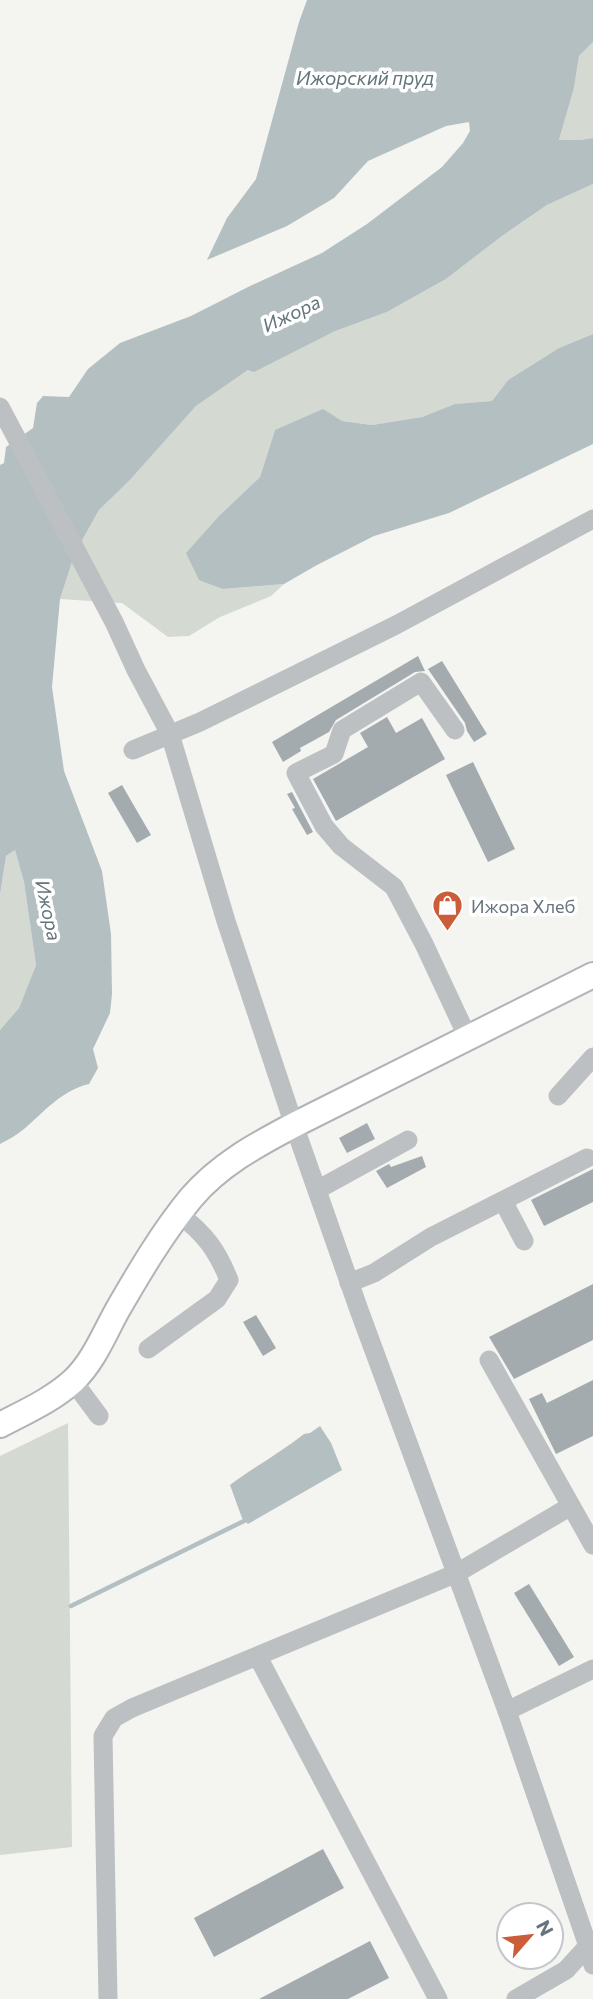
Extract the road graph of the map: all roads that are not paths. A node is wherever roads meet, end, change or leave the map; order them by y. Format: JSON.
{"nodes":[{"id":1,"x":0,"y":407,"type":"edge"},
{"id":2,"x":593,"y":519,"type":"edge"},
{"id":3,"x":455,"y":730,"type":"dead end"},
{"id":4,"x":170,"y":734,"type":"junction"},
{"id":5,"x":133,"y":750,"type":"dead end"},
{"id":6,"x":593,"y":975,"type":"edge"},
{"id":7,"x":468,"y":1038,"type":"junction"},
{"id":8,"x":593,"y":1057,"type":"edge"},
{"id":9,"x":558,"y":1097,"type":"dead end"},
{"id":10,"x":294,"y":1125,"type":"junction"},
{"id":11,"x":408,"y":1140,"type":"dead end"},
{"id":12,"x":587,"y":1157,"type":"dead end"},
{"id":13,"x":331,"y":1186,"type":"junction"},
{"id":14,"x":503,"y":1201,"type":"junction"},
{"id":15,"x":179,"y":1214,"type":"junction"},
{"id":16,"x":524,"y":1241,"type":"dead end"},
{"id":17,"x":349,"y":1283,"type":"junction"},
{"id":18,"x":148,"y":1349,"type":"dead end"},
{"id":19,"x":489,"y":1360,"type":"dead end"},
{"id":20,"x":73,"y":1381,"type":"junction"},
{"id":21,"x":99,"y":1416,"type":"dead end"},
{"id":22,"x":0,"y":1425,"type":"edge"},
{"id":23,"x":571,"y":1506,"type":"junction"},
{"id":24,"x":593,"y":1545,"type":"edge"},
{"id":25,"x":457,"y":1573,"type":"junction"},
{"id":26,"x":251,"y":1660,"type":"junction"},
{"id":27,"x":593,"y":1669,"type":"edge"},
{"id":28,"x":507,"y":1711,"type":"junction"},
{"id":29,"x":591,"y":1944,"type":"edge"},
{"id":30,"x":593,"y":1965,"type":"edge"},
{"id":31,"x":108,"y":1999,"type":"edge"},
{"id":32,"x":438,"y":1999,"type":"edge"},
{"id":33,"x":516,"y":1999,"type":"edge"}],
"edges":[{"from":1,"to":4,"type":"street"},
{"from":2,"to":4,"type":"street"},
{"from":3,"to":7,"type":"street"},
{"from":4,"to":5,"type":"street"},
{"from":4,"to":10,"type":"street"},
{"from":6,"to":7,"type":"main road"},
{"from":7,"to":10,"type":"main road"},
{"from":8,"to":9,"type":"street"},
{"from":10,"to":13,"type":"street"},
{"from":10,"to":15,"type":"main road"},
{"from":11,"to":13,"type":"street"},
{"from":12,"to":14,"type":"street"},
{"from":13,"to":17,"type":"street"},
{"from":14,"to":16,"type":"street"},
{"from":14,"to":17,"type":"street"},
{"from":15,"to":18,"type":"street"},
{"from":15,"to":20,"type":"main road"},
{"from":17,"to":25,"type":"street"},
{"from":19,"to":23,"type":"street"},
{"from":20,"to":21,"type":"street"},
{"from":20,"to":22,"type":"main road"},
{"from":23,"to":24,"type":"street"},
{"from":23,"to":25,"type":"street"},
{"from":25,"to":26,"type":"street"},
{"from":25,"to":28,"type":"street"},
{"from":26,"to":31,"type":"street"},
{"from":26,"to":32,"type":"street"},
{"from":27,"to":28,"type":"street"},
{"from":28,"to":29,"type":"street"},
{"from":29,"to":30,"type":"street"},
{"from":29,"to":33,"type":"street"}]}
